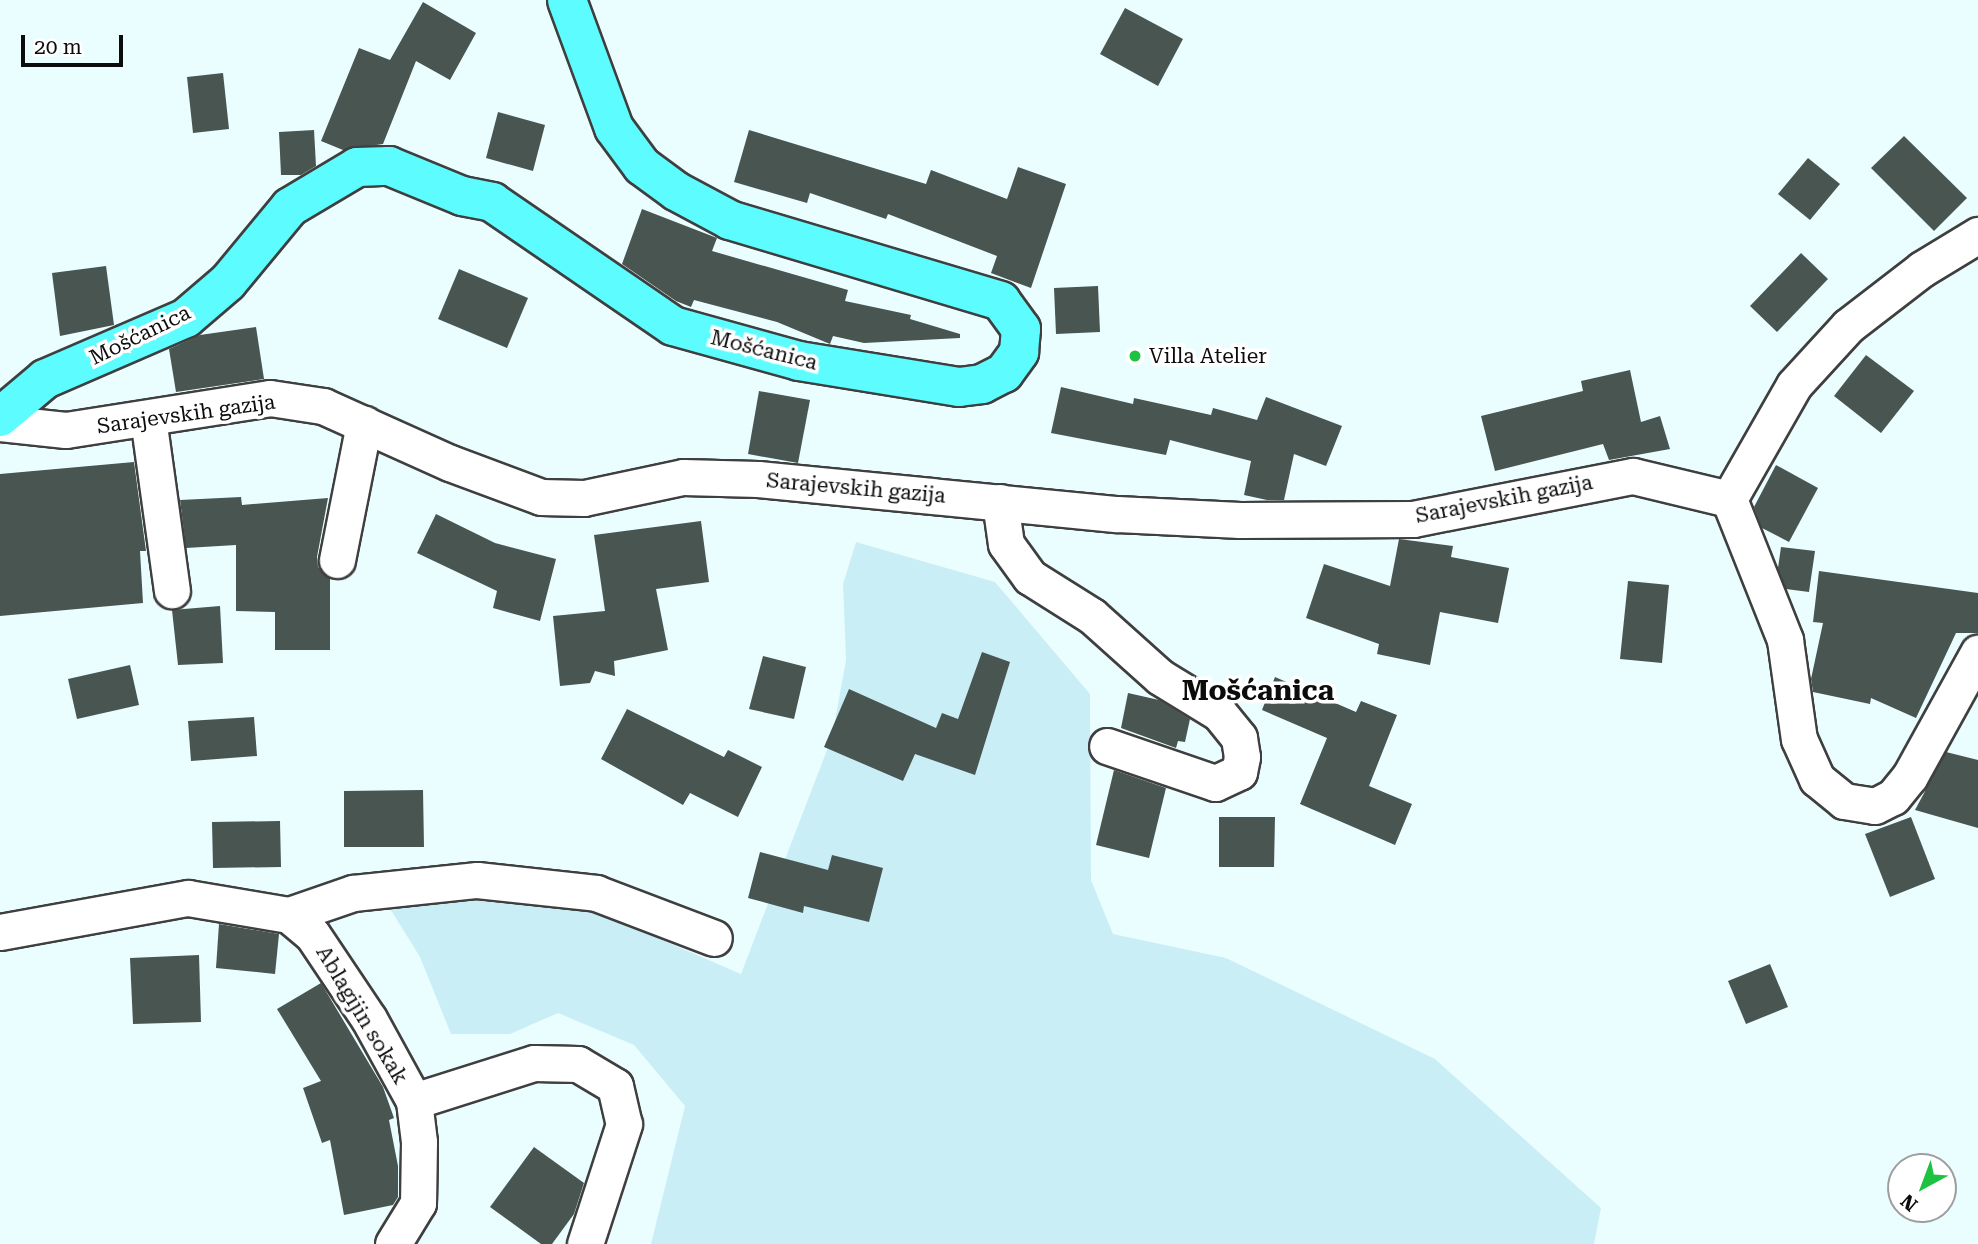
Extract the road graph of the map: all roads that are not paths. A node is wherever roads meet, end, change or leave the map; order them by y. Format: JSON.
{"nodes":[{"id":1,"x":566,"y":0,"type":"edge"},
{"id":2,"x":1978,"y":235,"type":"edge"},
{"id":3,"x":0,"y":417,"type":"edge"},
{"id":4,"x":148,"y":418,"type":"junction"},
{"id":5,"x":0,"y":423,"type":"edge"},
{"id":6,"x":363,"y":424,"type":"junction"},
{"id":7,"x":1729,"y":499,"type":"junction"},
{"id":8,"x":1000,"y":502,"type":"junction"},
{"id":9,"x":337,"y":560,"type":"dead end"},
{"id":10,"x":172,"y":590,"type":"dead end"},
{"id":11,"x":1978,"y":653,"type":"edge"},
{"id":12,"x":1107,"y":746,"type":"dead end"},
{"id":13,"x":289,"y":915,"type":"junction"},
{"id":14,"x":0,"y":932,"type":"edge"},
{"id":15,"x":714,"y":938,"type":"dead end"},
{"id":16,"x":414,"y":1101,"type":"junction"},
{"id":17,"x":393,"y":1244,"type":"edge"},
{"id":18,"x":585,"y":1244,"type":"edge"}],
"edges":[{"from":1,"to":3,"type":"main road","name":"Mošćanica"},
{"from":2,"to":7,"type":"street"},
{"from":4,"to":5,"type":"street","name":"Sarajevskih gazija"},
{"from":4,"to":6,"type":"street","name":"Sarajevskih gazija"},
{"from":4,"to":10,"type":"street"},
{"from":6,"to":8,"type":"street","name":"Sarajevskih gazija"},
{"from":6,"to":9,"type":"street"},
{"from":7,"to":8,"type":"street","name":"Sarajevskih gazija"},
{"from":7,"to":11,"type":"street"},
{"from":8,"to":12,"type":"street"},
{"from":13,"to":14,"type":"street"},
{"from":13,"to":15,"type":"street"},
{"from":13,"to":16,"type":"street","name":"Ablagijin sokak"},
{"from":16,"to":17,"type":"street","name":"Ablagijin sokak"},
{"from":16,"to":18,"type":"street"}]}
